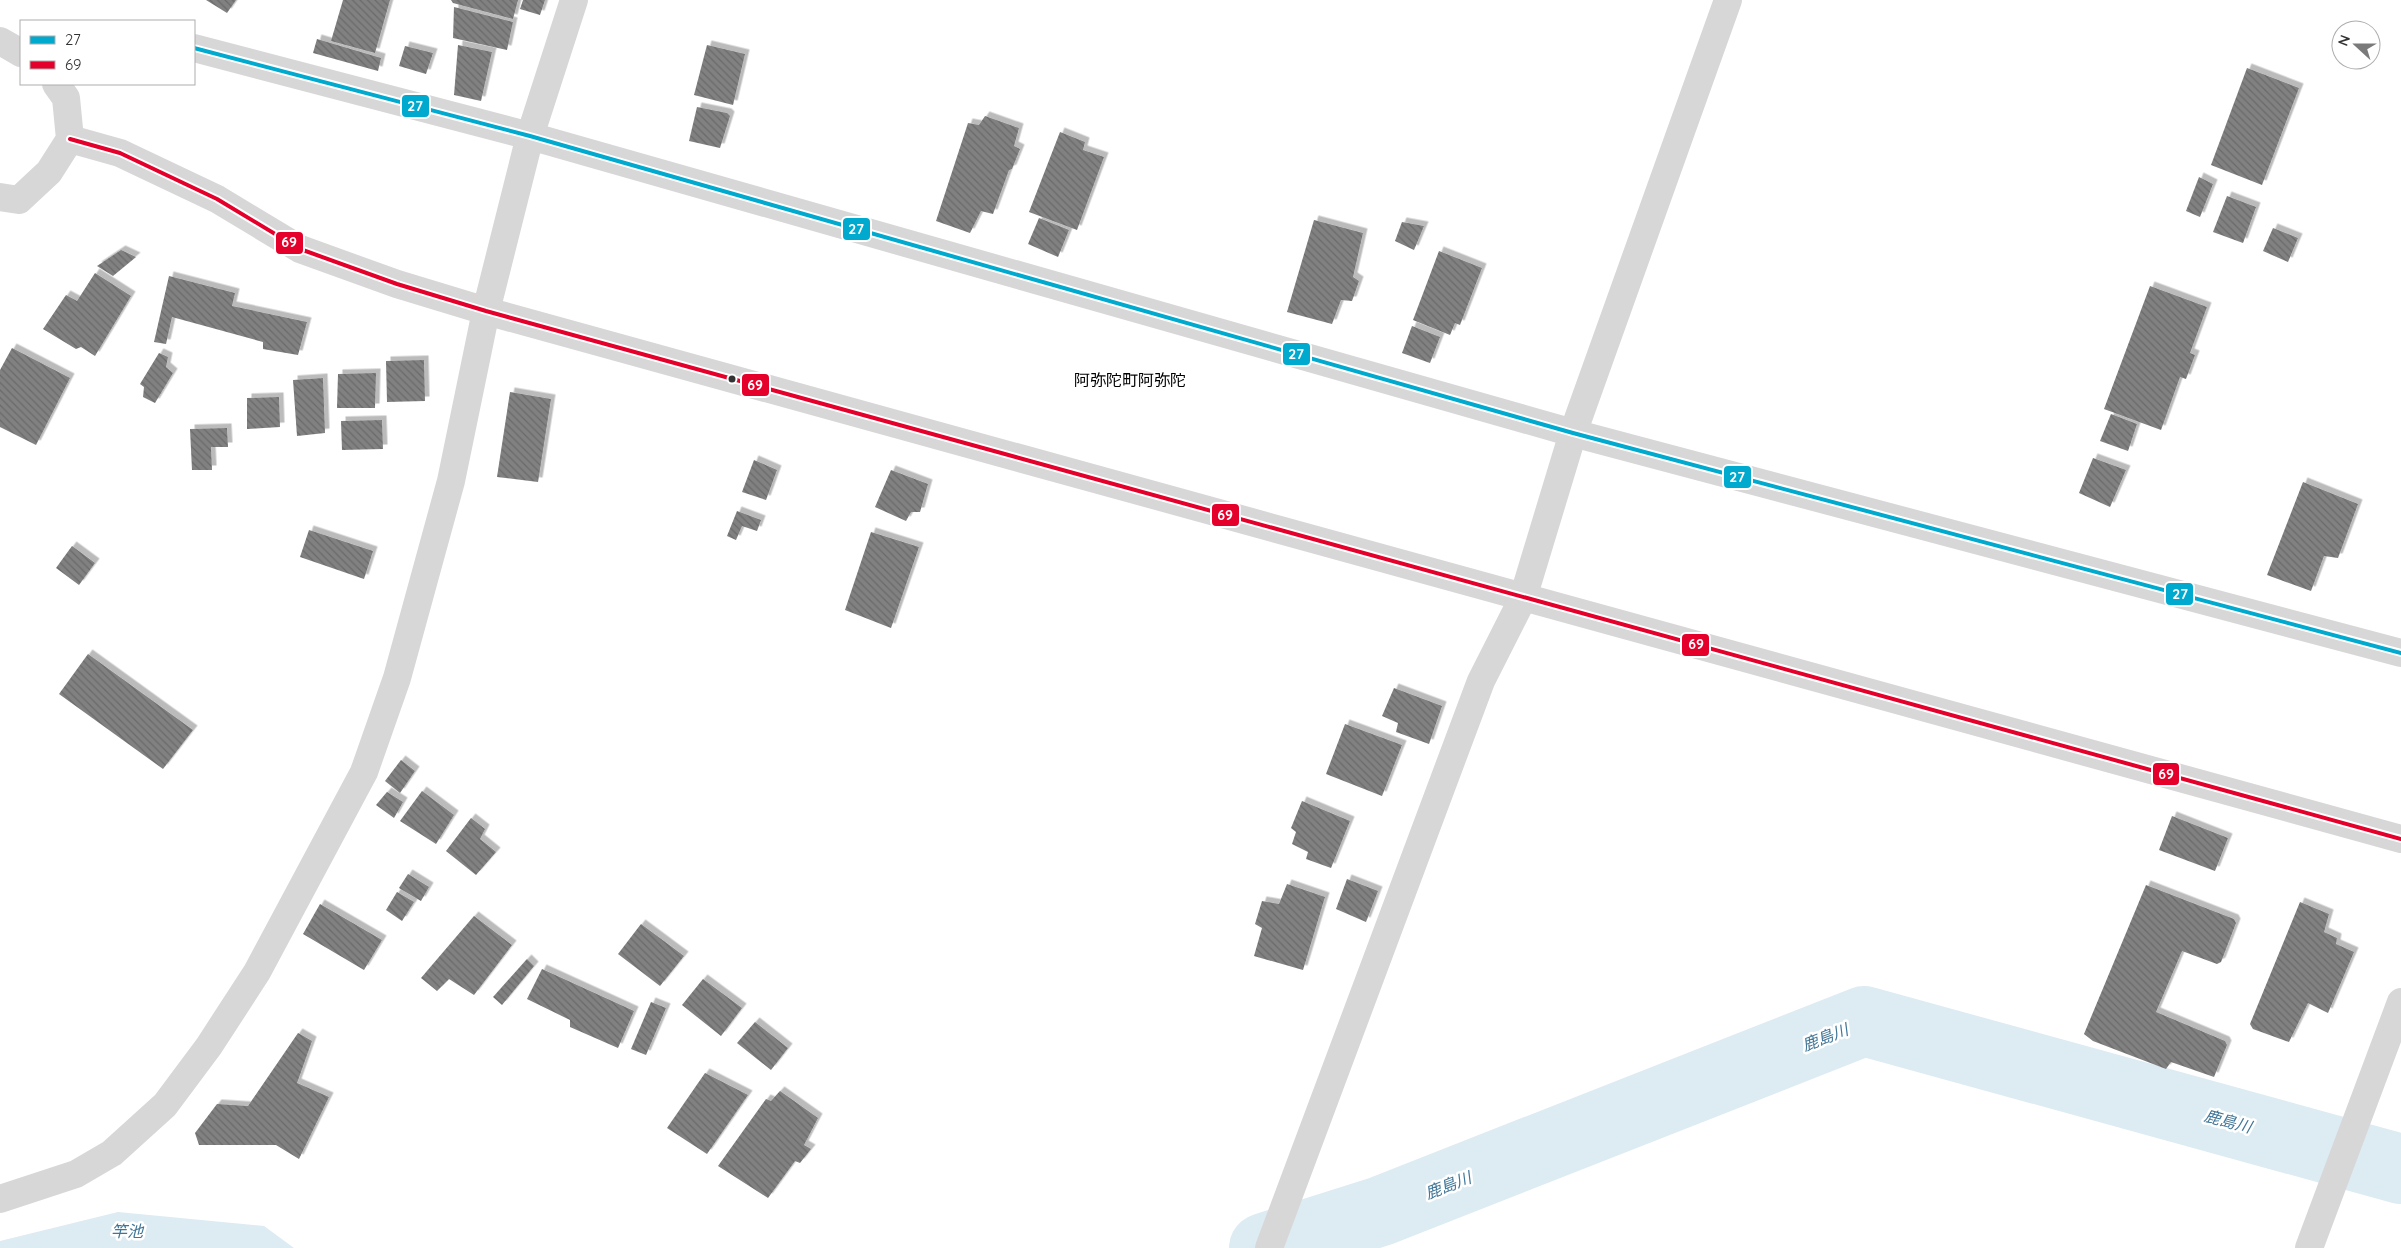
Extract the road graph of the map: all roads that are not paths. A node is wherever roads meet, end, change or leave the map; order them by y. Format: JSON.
{"nodes":[{"id":1,"x":574,"y":0,"type":"edge"},
{"id":2,"x":1728,"y":0,"type":"edge"},
{"id":3,"x":0,"y":41,"type":"edge"},
{"id":4,"x":195,"y":48,"type":"edge"},
{"id":5,"x":20,"y":52,"type":"edge"},
{"id":6,"x":57,"y":85,"type":"edge"},
{"id":7,"x":530,"y":136,"type":"junction"},
{"id":8,"x":70,"y":139,"type":"junction"},
{"id":9,"x":0,"y":197,"type":"edge"},
{"id":10,"x":486,"y":311,"type":"junction"},
{"id":11,"x":1572,"y":433,"type":"junction"},
{"id":12,"x":1523,"y":598,"type":"junction"},
{"id":13,"x":2401,"y":653,"type":"edge"},
{"id":14,"x":2401,"y":839,"type":"edge"},
{"id":15,"x":2401,"y":1002,"type":"edge"},
{"id":16,"x":0,"y":1199,"type":"edge"},
{"id":17,"x":1269,"y":1248,"type":"edge"},
{"id":18,"x":2309,"y":1248,"type":"edge"}],
"edges":[{"from":1,"to":7,"type":"street"},
{"from":2,"to":11,"type":"street"},
{"from":3,"to":5,"type":"street"},
{"from":4,"to":7,"type":"street"},
{"from":6,"to":8,"type":"street"},
{"from":7,"to":10,"type":"street"},
{"from":7,"to":11,"type":"street"},
{"from":8,"to":9,"type":"street"},
{"from":8,"to":10,"type":"street"},
{"from":10,"to":12,"type":"street"},
{"from":10,"to":16,"type":"street"},
{"from":11,"to":12,"type":"street"},
{"from":11,"to":13,"type":"street"},
{"from":12,"to":14,"type":"street"},
{"from":12,"to":17,"type":"street"},
{"from":15,"to":18,"type":"street"}]}
